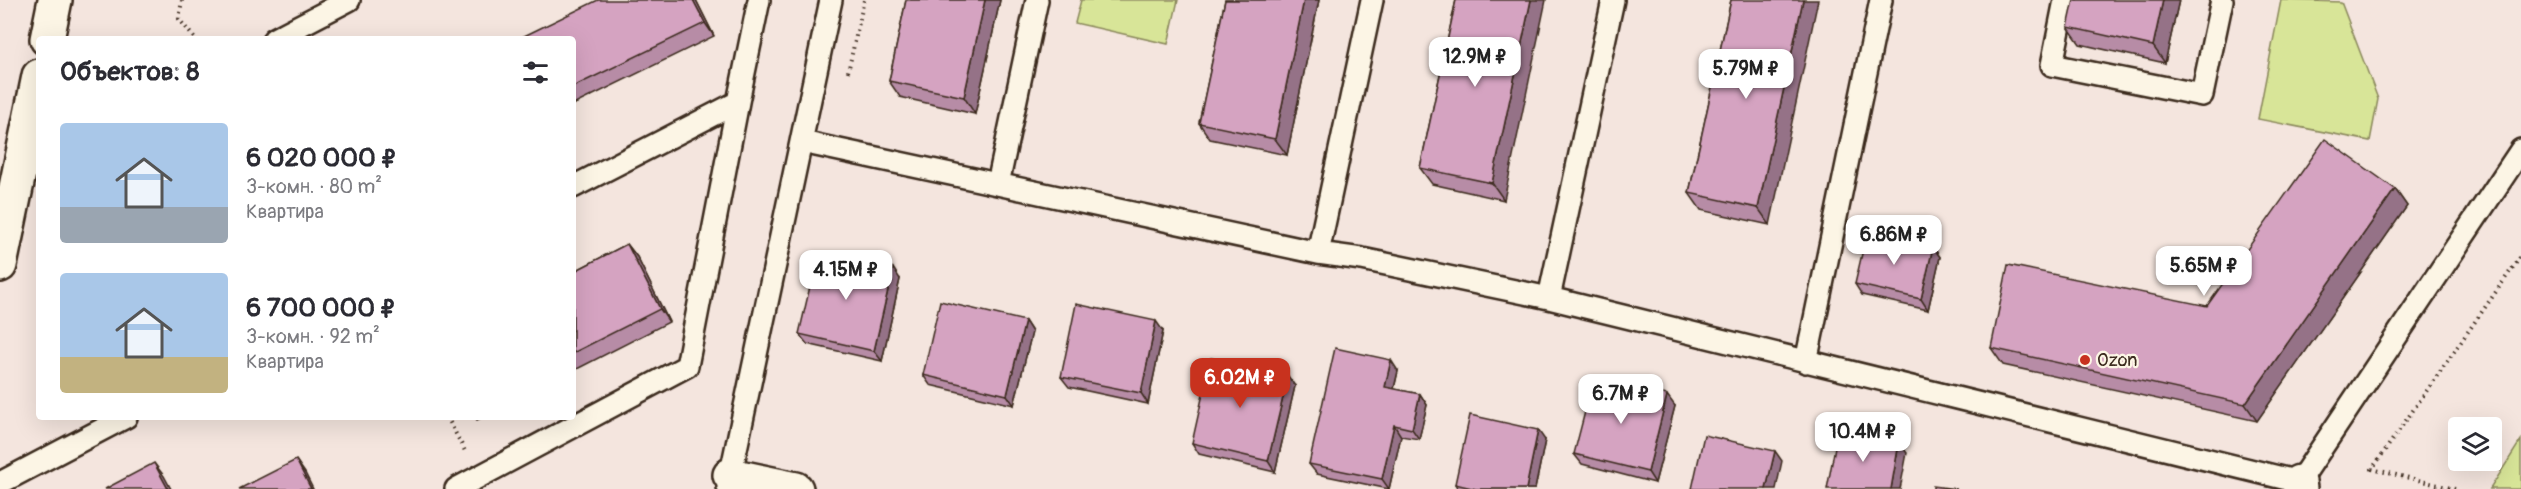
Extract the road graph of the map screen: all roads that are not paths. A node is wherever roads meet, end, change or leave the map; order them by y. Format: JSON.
{"nodes":[{"id":1,"x":55,"y":0,"type":"edge"},
{"id":2,"x":349,"y":0,"type":"edge"},
{"id":3,"x":759,"y":0,"type":"edge"},
{"id":4,"x":831,"y":0,"type":"edge"},
{"id":5,"x":1037,"y":0,"type":"edge"},
{"id":6,"x":1372,"y":0,"type":"edge"},
{"id":7,"x":1613,"y":0,"type":"edge"},
{"id":8,"x":1881,"y":0,"type":"edge"},
{"id":9,"x":2065,"y":0,"type":"edge"},
{"id":10,"x":2222,"y":0,"type":"edge"},
{"id":11,"x":48,"y":36,"type":"edge"},
{"id":12,"x":279,"y":36,"type":"edge"},
{"id":13,"x":36,"y":91,"type":"edge"},
{"id":14,"x":738,"y":102,"type":"junction"},
{"id":15,"x":802,"y":142,"type":"junction"},
{"id":16,"x":2521,"y":150,"type":"edge"},
{"id":17,"x":998,"y":184,"type":"junction"},
{"id":18,"x":576,"y":185,"type":"edge"},
{"id":19,"x":1318,"y":253,"type":"junction"},
{"id":20,"x":0,"y":265,"type":"edge"},
{"id":21,"x":1549,"y":298,"type":"junction"},
{"id":22,"x":1806,"y":362,"type":"junction"},
{"id":23,"x":120,"y":420,"type":"edge"},
{"id":24,"x":729,"y":482,"type":"edge"},
{"id":25,"x":0,"y":483,"type":"edge"},
{"id":26,"x":2299,"y":485,"type":"edge"},
{"id":27,"x":456,"y":489,"type":"edge"},
{"id":28,"x":796,"y":489,"type":"edge"}],
"edges":[{"from":1,"to":11,"type":"street"},
{"from":2,"to":12,"type":"lane"},
{"from":3,"to":14,"type":"lane"},
{"from":4,"to":15,"type":"lane"},
{"from":5,"to":17,"type":"lane"},
{"from":6,"to":19,"type":"lane"},
{"from":7,"to":21,"type":"lane"},
{"from":8,"to":22,"type":"lane"},
{"from":9,"to":10,"type":"lane"},
{"from":13,"to":20,"type":"street"},
{"from":14,"to":18,"type":"lane"},
{"from":14,"to":27,"type":"lane"},
{"from":15,"to":17,"type":"lane"},
{"from":15,"to":24,"type":"lane"},
{"from":16,"to":26,"type":"lane"},
{"from":17,"to":19,"type":"lane"},
{"from":19,"to":21,"type":"lane"},
{"from":21,"to":22,"type":"lane"},
{"from":22,"to":26,"type":"lane"},
{"from":23,"to":25,"type":"lane"},
{"from":24,"to":28,"type":"street"}]}
